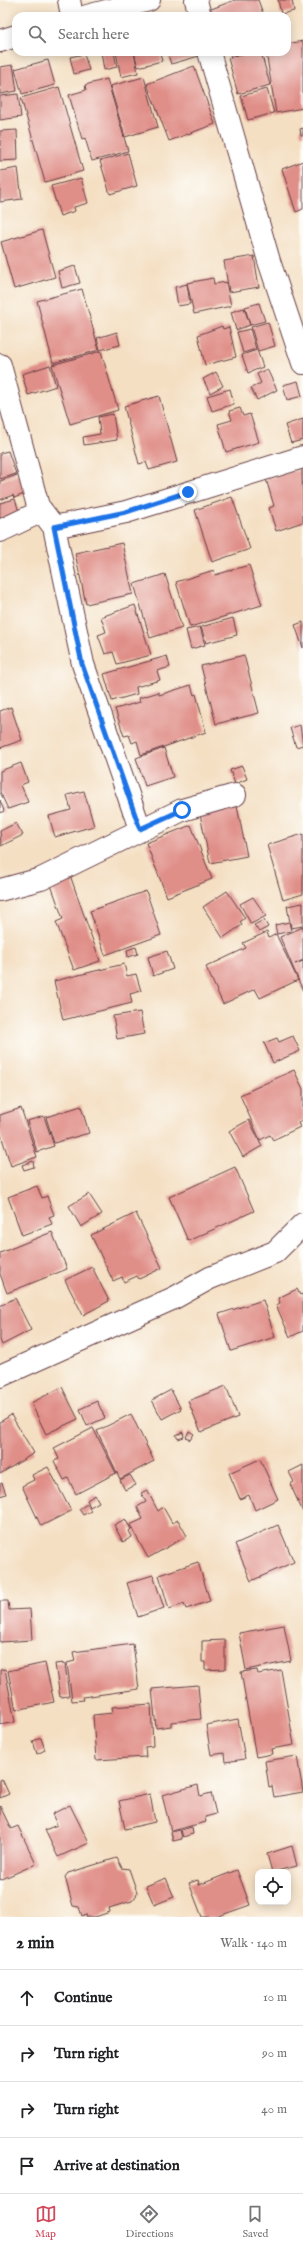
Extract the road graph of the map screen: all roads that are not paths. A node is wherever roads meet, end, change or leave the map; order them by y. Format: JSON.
{"nodes":[{"id":1,"x":69,"y":0,"type":"edge"},
{"id":2,"x":149,"y":0,"type":"edge"},
{"id":3,"x":196,"y":0,"type":"edge"},
{"id":4,"x":71,"y":12,"type":"edge"},
{"id":5,"x":102,"y":12,"type":"edge"},
{"id":6,"x":199,"y":12,"type":"edge"},
{"id":7,"x":12,"y":37,"type":"edge"},
{"id":8,"x":0,"y":40,"type":"edge"},
{"id":9,"x":210,"y":56,"type":"edge"},
{"id":10,"x":303,"y":363,"type":"edge"},
{"id":11,"x":0,"y":365,"type":"edge"},
{"id":12,"x":303,"y":457,"type":"edge"},
{"id":13,"x":48,"y":519,"type":"junction"},
{"id":14,"x":0,"y":531,"type":"edge"},
{"id":15,"x":235,"y":794,"type":"dead end"},
{"id":16,"x":140,"y":829,"type":"junction"},
{"id":17,"x":0,"y":890,"type":"edge"},
{"id":18,"x":303,"y":1224,"type":"edge"},
{"id":19,"x":0,"y":1376,"type":"edge"}],
"edges":[{"from":1,"to":4,"type":"street"},
{"from":2,"to":5,"type":"street"},
{"from":3,"to":6,"type":"street"},
{"from":7,"to":8,"type":"street"},
{"from":9,"to":10,"type":"street"},
{"from":11,"to":13,"type":"street"},
{"from":12,"to":13,"type":"street"},
{"from":13,"to":14,"type":"street"},
{"from":13,"to":16,"type":"street"},
{"from":15,"to":16,"type":"street"},
{"from":16,"to":17,"type":"street"},
{"from":18,"to":19,"type":"street"}]}
